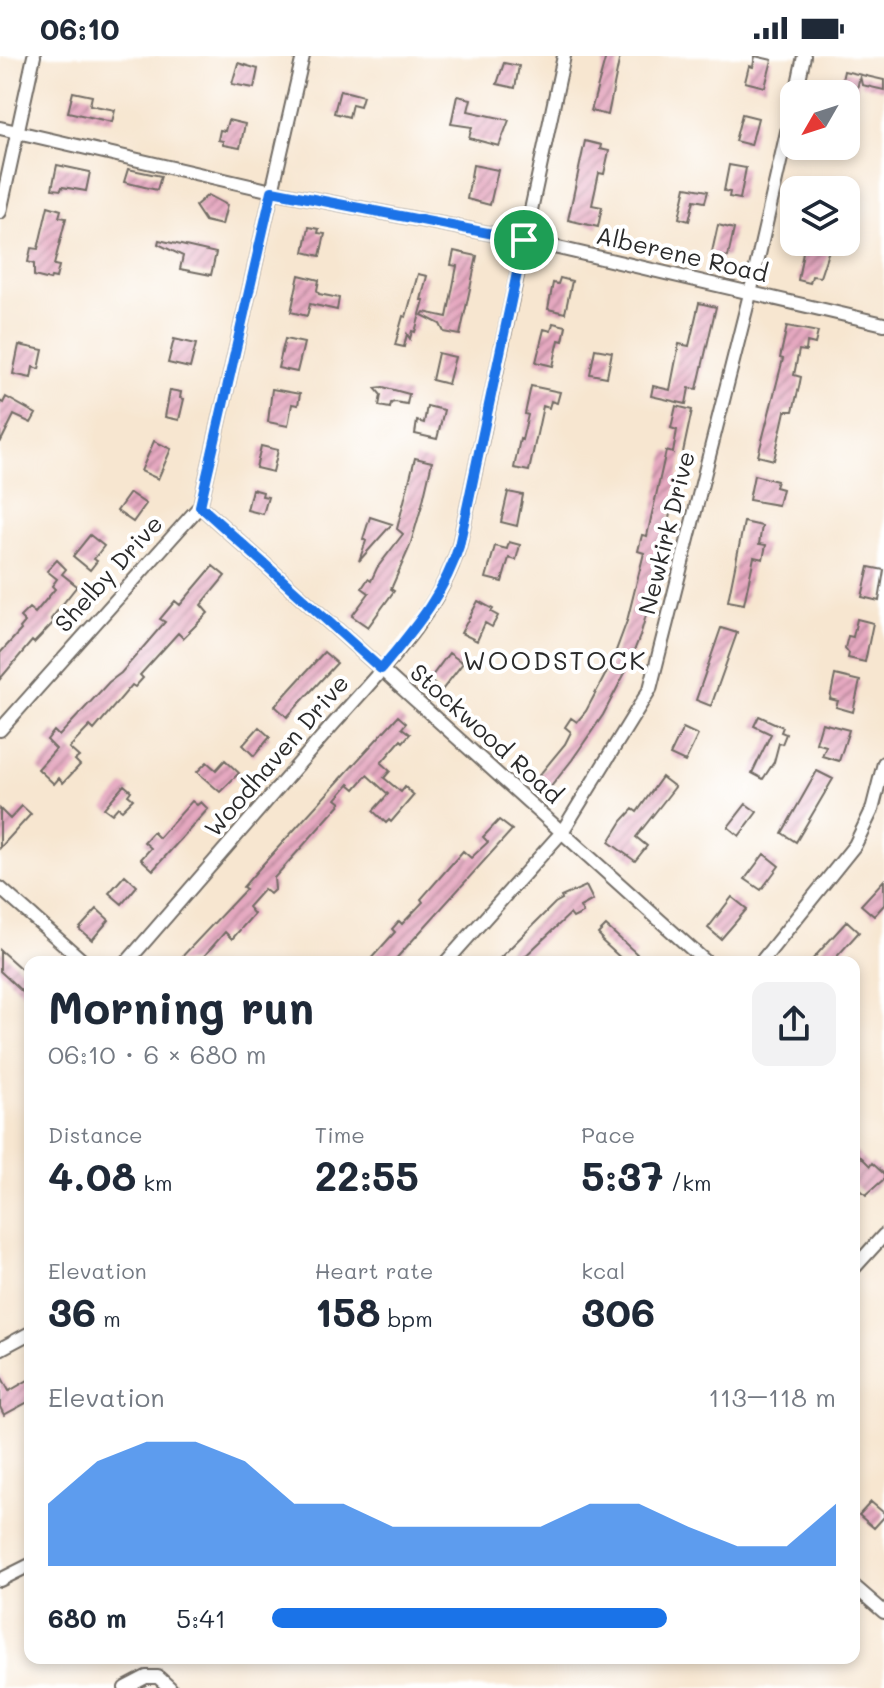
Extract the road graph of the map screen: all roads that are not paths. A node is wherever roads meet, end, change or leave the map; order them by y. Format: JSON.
{"nodes":[{"id":1,"x":34,"y":56,"type":"edge"},
{"id":2,"x":303,"y":56,"type":"edge"},
{"id":3,"x":564,"y":56,"type":"edge"},
{"id":4,"x":804,"y":56,"type":"edge"},
{"id":5,"x":799,"y":80,"type":"edge"},
{"id":6,"x":0,"y":128,"type":"edge"},
{"id":7,"x":17,"y":132,"type":"junction"},
{"id":8,"x":781,"y":160,"type":"edge"},
{"id":9,"x":272,"y":191,"type":"junction"},
{"id":10,"x":0,"y":212,"type":"edge"},
{"id":11,"x":524,"y":240,"type":"junction"},
{"id":12,"x":750,"y":294,"type":"junction"},
{"id":13,"x":884,"y":324,"type":"edge"},
{"id":14,"x":200,"y":506,"type":"junction"},
{"id":15,"x":381,"y":669,"type":"junction"},
{"id":16,"x":0,"y":730,"type":"edge"},
{"id":17,"x":884,"y":763,"type":"edge"},
{"id":18,"x":562,"y":832,"type":"junction"},
{"id":19,"x":0,"y":888,"type":"edge"},
{"id":20,"x":77,"y":956,"type":"edge"},
{"id":21,"x":132,"y":956,"type":"edge"},
{"id":22,"x":451,"y":956,"type":"edge"},
{"id":23,"x":699,"y":956,"type":"edge"},
{"id":24,"x":766,"y":956,"type":"edge"},
{"id":25,"x":884,"y":1235,"type":"edge"},
{"id":26,"x":860,"y":1261,"type":"edge"},
{"id":27,"x":24,"y":1336,"type":"edge"},
{"id":28,"x":0,"y":1349,"type":"edge"},
{"id":29,"x":24,"y":1568,"type":"edge"},
{"id":30,"x":0,"y":1580,"type":"edge"},
{"id":31,"x":860,"y":1591,"type":"edge"},
{"id":32,"x":884,"y":1612,"type":"edge"},
{"id":33,"x":125,"y":1688,"type":"edge"},
{"id":34,"x":170,"y":1688,"type":"edge"}],
"edges":[{"from":1,"to":7,"type":"street"},
{"from":2,"to":9,"type":"street","name":"Shelby Drive"},
{"from":3,"to":11,"type":"street","name":"Woodhaven Drive"},
{"from":4,"to":5,"type":"street"},
{"from":6,"to":7,"type":"street","name":"Alberene Road"},
{"from":7,"to":9,"type":"street","name":"Alberene Road"},
{"from":7,"to":10,"type":"street"},
{"from":8,"to":12,"type":"street","name":"Newkirk Drive"},
{"from":9,"to":11,"type":"street","name":"Alberene Road"},
{"from":9,"to":14,"type":"street","name":"Shelby Drive"},
{"from":11,"to":12,"type":"street","name":"Alberene Road"},
{"from":11,"to":15,"type":"street","name":"Woodhaven Drive"},
{"from":12,"to":13,"type":"street","name":"Alberene Road"},
{"from":12,"to":18,"type":"street","name":"Newkirk Drive"},
{"from":14,"to":15,"type":"street","name":"Stockwood Road"},
{"from":14,"to":16,"type":"street","name":"Shelby Drive"},
{"from":15,"to":18,"type":"street","name":"Stockwood Road"},
{"from":15,"to":21,"type":"street","name":"Woodhaven Drive"},
{"from":17,"to":24,"type":"street"},
{"from":18,"to":22,"type":"street","name":"Newkirk Drive"},
{"from":18,"to":23,"type":"street","name":"Stockwood Road"},
{"from":19,"to":20,"type":"street"},
{"from":25,"to":26,"type":"street"},
{"from":27,"to":28,"type":"street"},
{"from":29,"to":30,"type":"street"},
{"from":31,"to":32,"type":"street"},
{"from":33,"to":34,"type":"street"}]}
